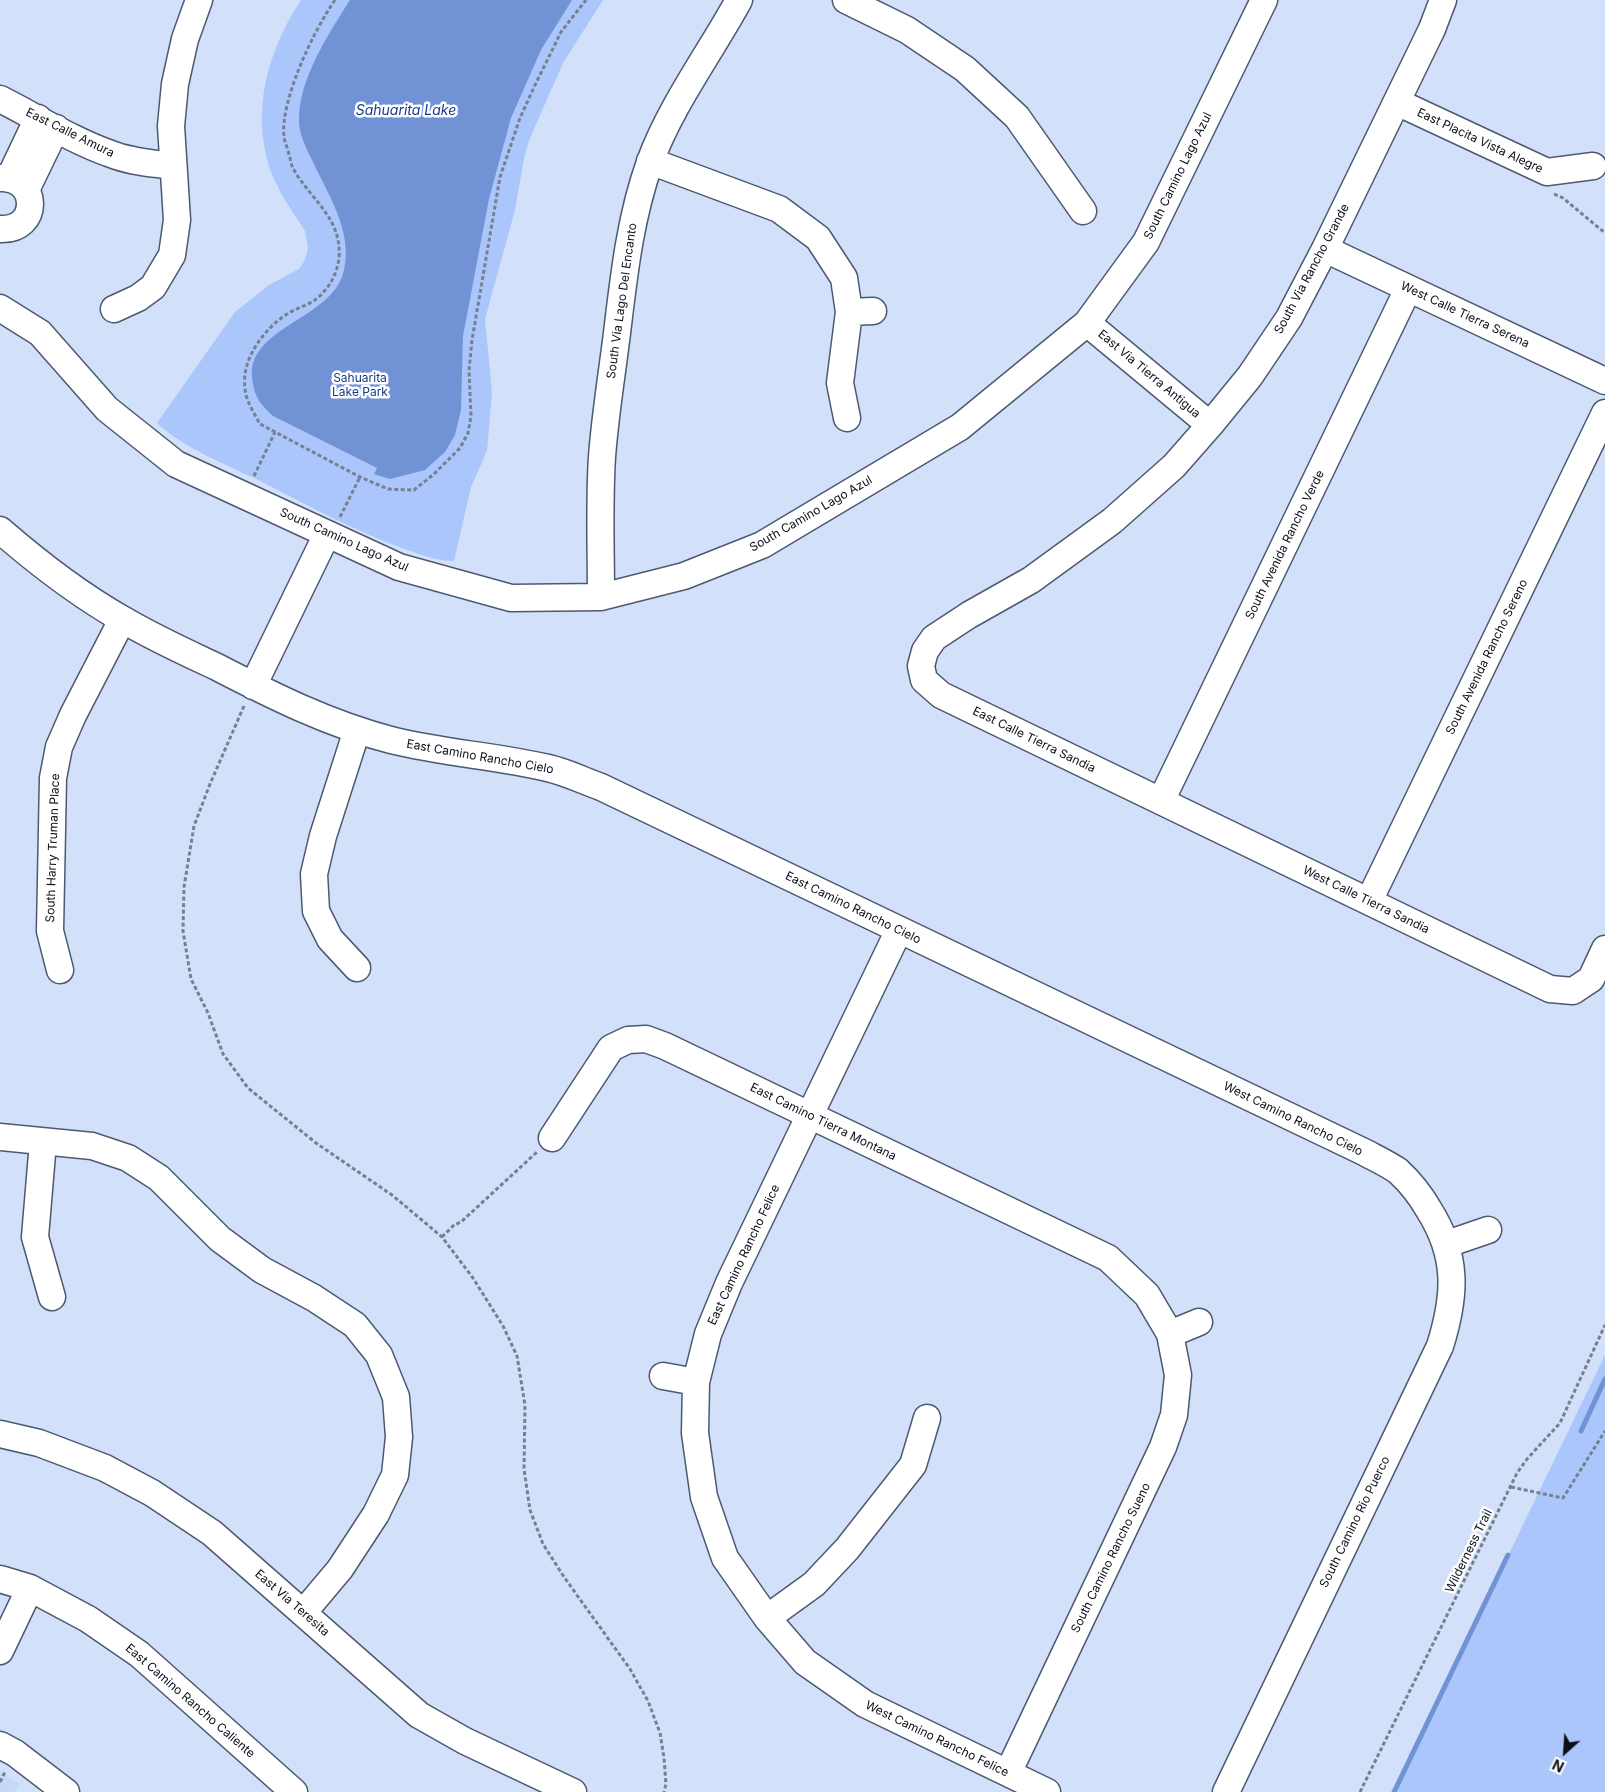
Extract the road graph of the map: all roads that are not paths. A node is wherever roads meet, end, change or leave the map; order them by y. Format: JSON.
{"nodes":[{"id":1,"x":199,"y":0,"type":"edge"},
{"id":2,"x":740,"y":0,"type":"edge"},
{"id":3,"x":846,"y":0,"type":"edge"},
{"id":4,"x":1264,"y":0,"type":"edge"},
{"id":5,"x":1443,"y":0,"type":"edge"},
{"id":6,"x":0,"y":99,"type":"edge"},
{"id":7,"x":1398,"y":102,"type":"junction"},
{"id":8,"x":47,"y":123,"type":"junction"},
{"id":9,"x":650,"y":161,"type":"junction"},
{"id":10,"x":172,"y":166,"type":"junction"},
{"id":11,"x":1593,"y":166,"type":"dead end"},
{"id":12,"x":12,"y":182,"type":"edge"},
{"id":13,"x":1083,"y":211,"type":"dead end"},
{"id":14,"x":0,"y":229,"type":"edge"},
{"id":15,"x":1325,"y":249,"type":"junction"},
{"id":16,"x":1408,"y":288,"type":"junction"},
{"id":17,"x":0,"y":308,"type":"edge"},
{"id":18,"x":114,"y":309,"type":"dead end"},
{"id":19,"x":1087,"y":323,"type":"junction"},
{"id":20,"x":1605,"y":381,"type":"edge"},
{"id":21,"x":1605,"y":413,"type":"edge"},
{"id":22,"x":847,"y":418,"type":"dead end"},
{"id":23,"x":1210,"y":425,"type":"junction"},
{"id":24,"x":0,"y":530,"type":"edge"},
{"id":25,"x":329,"y":535,"type":"junction"},
{"id":26,"x":601,"y":597,"type":"junction"},
{"id":27,"x":122,"y":620,"type":"junction"},
{"id":28,"x":922,"y":666,"type":"joint"},
{"id":29,"x":253,"y":686,"type":"junction"},
{"id":30,"x":357,"y":730,"type":"junction"},
{"id":31,"x":1161,"y":801,"type":"junction"},
{"id":32,"x":1369,"y":901,"type":"junction"},
{"id":33,"x":900,"y":930,"type":"junction"},
{"id":34,"x":1605,"y":949,"type":"edge"},
{"id":35,"x":357,"y":968,"type":"dead end"},
{"id":36,"x":60,"y":970,"type":"dead end"},
{"id":37,"x":1108,"y":1030,"type":"joint"},
{"id":38,"x":810,"y":1116,"type":"junction"},
{"id":39,"x":0,"y":1137,"type":"edge"},
{"id":40,"x":552,"y":1138,"type":"road end"},
{"id":41,"x":42,"y":1142,"type":"junction"},
{"id":42,"x":1488,"y":1230,"type":"dead end"},
{"id":43,"x":1447,"y":1244,"type":"junction"},
{"id":44,"x":52,"y":1297,"type":"dead end"},
{"id":45,"x":1199,"y":1322,"type":"dead end"},
{"id":46,"x":1170,"y":1334,"type":"junction"},
{"id":47,"x":663,"y":1376,"type":"dead end"},
{"id":48,"x":696,"y":1382,"type":"junction"},
{"id":49,"x":927,"y":1418,"type":"dead end"},
{"id":50,"x":0,"y":1434,"type":"edge"},
{"id":51,"x":0,"y":1579,"type":"edge"},
{"id":52,"x":30,"y":1588,"type":"junction"},
{"id":53,"x":304,"y":1614,"type":"junction"},
{"id":54,"x":767,"y":1618,"type":"junction"},
{"id":55,"x":0,"y":1651,"type":"edge"},
{"id":56,"x":0,"y":1745,"type":"edge"},
{"id":57,"x":1008,"y":1773,"type":"junction"},
{"id":58,"x":66,"y":1792,"type":"edge"},
{"id":59,"x":294,"y":1792,"type":"edge"},
{"id":60,"x":573,"y":1792,"type":"edge"},
{"id":61,"x":1047,"y":1792,"type":"edge"},
{"id":62,"x":1226,"y":1792,"type":"edge"}],
"edges":[{"from":1,"to":10,"type":"street"},
{"from":2,"to":9,"type":"street","name":"South Via Lago Del Encanto"},
{"from":3,"to":13,"type":"street"},
{"from":4,"to":19,"type":"street","name":"South Camino Lago Azul"},
{"from":5,"to":7,"type":"street","name":"South Via Rancho Grande"},
{"from":6,"to":8,"type":"street","name":"East Calle Amura"},
{"from":7,"to":11,"type":"street","name":"East Placita Vista Alegre"},
{"from":7,"to":15,"type":"street","name":"South Via Rancho Grande"},
{"from":8,"to":10,"type":"street","name":"East Calle Amura"},
{"from":8,"to":12,"type":"street"},
{"from":9,"to":22,"type":"street"},
{"from":9,"to":26,"type":"street","name":"South Via Lago Del Encanto"},
{"from":10,"to":18,"type":"street"},
{"from":12,"to":14,"type":"street"},
{"from":15,"to":16,"type":"street","name":"West Calle Tierra Serena"},
{"from":15,"to":23,"type":"street","name":"South Via Rancho Grande"},
{"from":16,"to":20,"type":"street","name":"West Calle Tierra Serena"},
{"from":16,"to":31,"type":"street","name":"South Avenida Rancho Verde"},
{"from":17,"to":25,"type":"street","name":"South Camino Lago Azul"},
{"from":19,"to":23,"type":"street","name":"East Via Tierra Antigua"},
{"from":19,"to":26,"type":"street","name":"South Camino Lago Azul"},
{"from":21,"to":32,"type":"street","name":"South Avenida Rancho Sereno"},
{"from":23,"to":28,"type":"street","name":"South Via Rancho Grande"},
{"from":24,"to":27,"type":"street","name":"East Camino Rancho Cielo"},
{"from":25,"to":26,"type":"street","name":"South Camino Lago Azul"},
{"from":25,"to":29,"type":"street"},
{"from":27,"to":29,"type":"street","name":"East Camino Rancho Cielo"},
{"from":27,"to":36,"type":"street","name":"South Harry Truman Place"},
{"from":28,"to":31,"type":"street","name":"East Calle Tierra Sandia"},
{"from":29,"to":30,"type":"street","name":"East Camino Rancho Cielo"},
{"from":30,"to":33,"type":"street","name":"East Camino Rancho Cielo"},
{"from":30,"to":35,"type":"street"},
{"from":31,"to":32,"type":"street","name":"West Calle Tierra Sandia"},
{"from":32,"to":34,"type":"street","name":"West Calle Tierra Sandia"},
{"from":33,"to":37,"type":"street","name":"East Camino Rancho Cielo"},
{"from":33,"to":38,"type":"street","name":"East Camino Rancho Felice"},
{"from":37,"to":43,"type":"street","name":"West Camino Rancho Cielo"},
{"from":38,"to":40,"type":"street","name":"East Camino Tierra Montana"},
{"from":38,"to":46,"type":"street","name":"East Camino Tierra Montana"},
{"from":38,"to":48,"type":"street","name":"East Camino Rancho Felice"},
{"from":39,"to":41,"type":"street"},
{"from":41,"to":44,"type":"street"},
{"from":41,"to":53,"type":"street"},
{"from":42,"to":43,"type":"street"},
{"from":43,"to":62,"type":"street","name":"South Camino Rio Puerco"},
{"from":45,"to":46,"type":"street"},
{"from":46,"to":57,"type":"street","name":"South Camino Rancho Sueno"},
{"from":47,"to":48,"type":"street"},
{"from":48,"to":54,"type":"street","name":"East Camino Rancho Felice"},
{"from":49,"to":54,"type":"street"},
{"from":50,"to":53,"type":"street","name":"East Via Teresita"},
{"from":51,"to":52,"type":"street","name":"East Camino Rancho Caliente"},
{"from":52,"to":55,"type":"street"},
{"from":52,"to":59,"type":"street","name":"East Camino Rancho Caliente"},
{"from":53,"to":60,"type":"street","name":"East Via Teresita"},
{"from":54,"to":57,"type":"street","name":"West Camino Rancho Felice"},
{"from":56,"to":58,"type":"street"},
{"from":57,"to":61,"type":"street","name":"West Camino Rancho Felice"}]}
